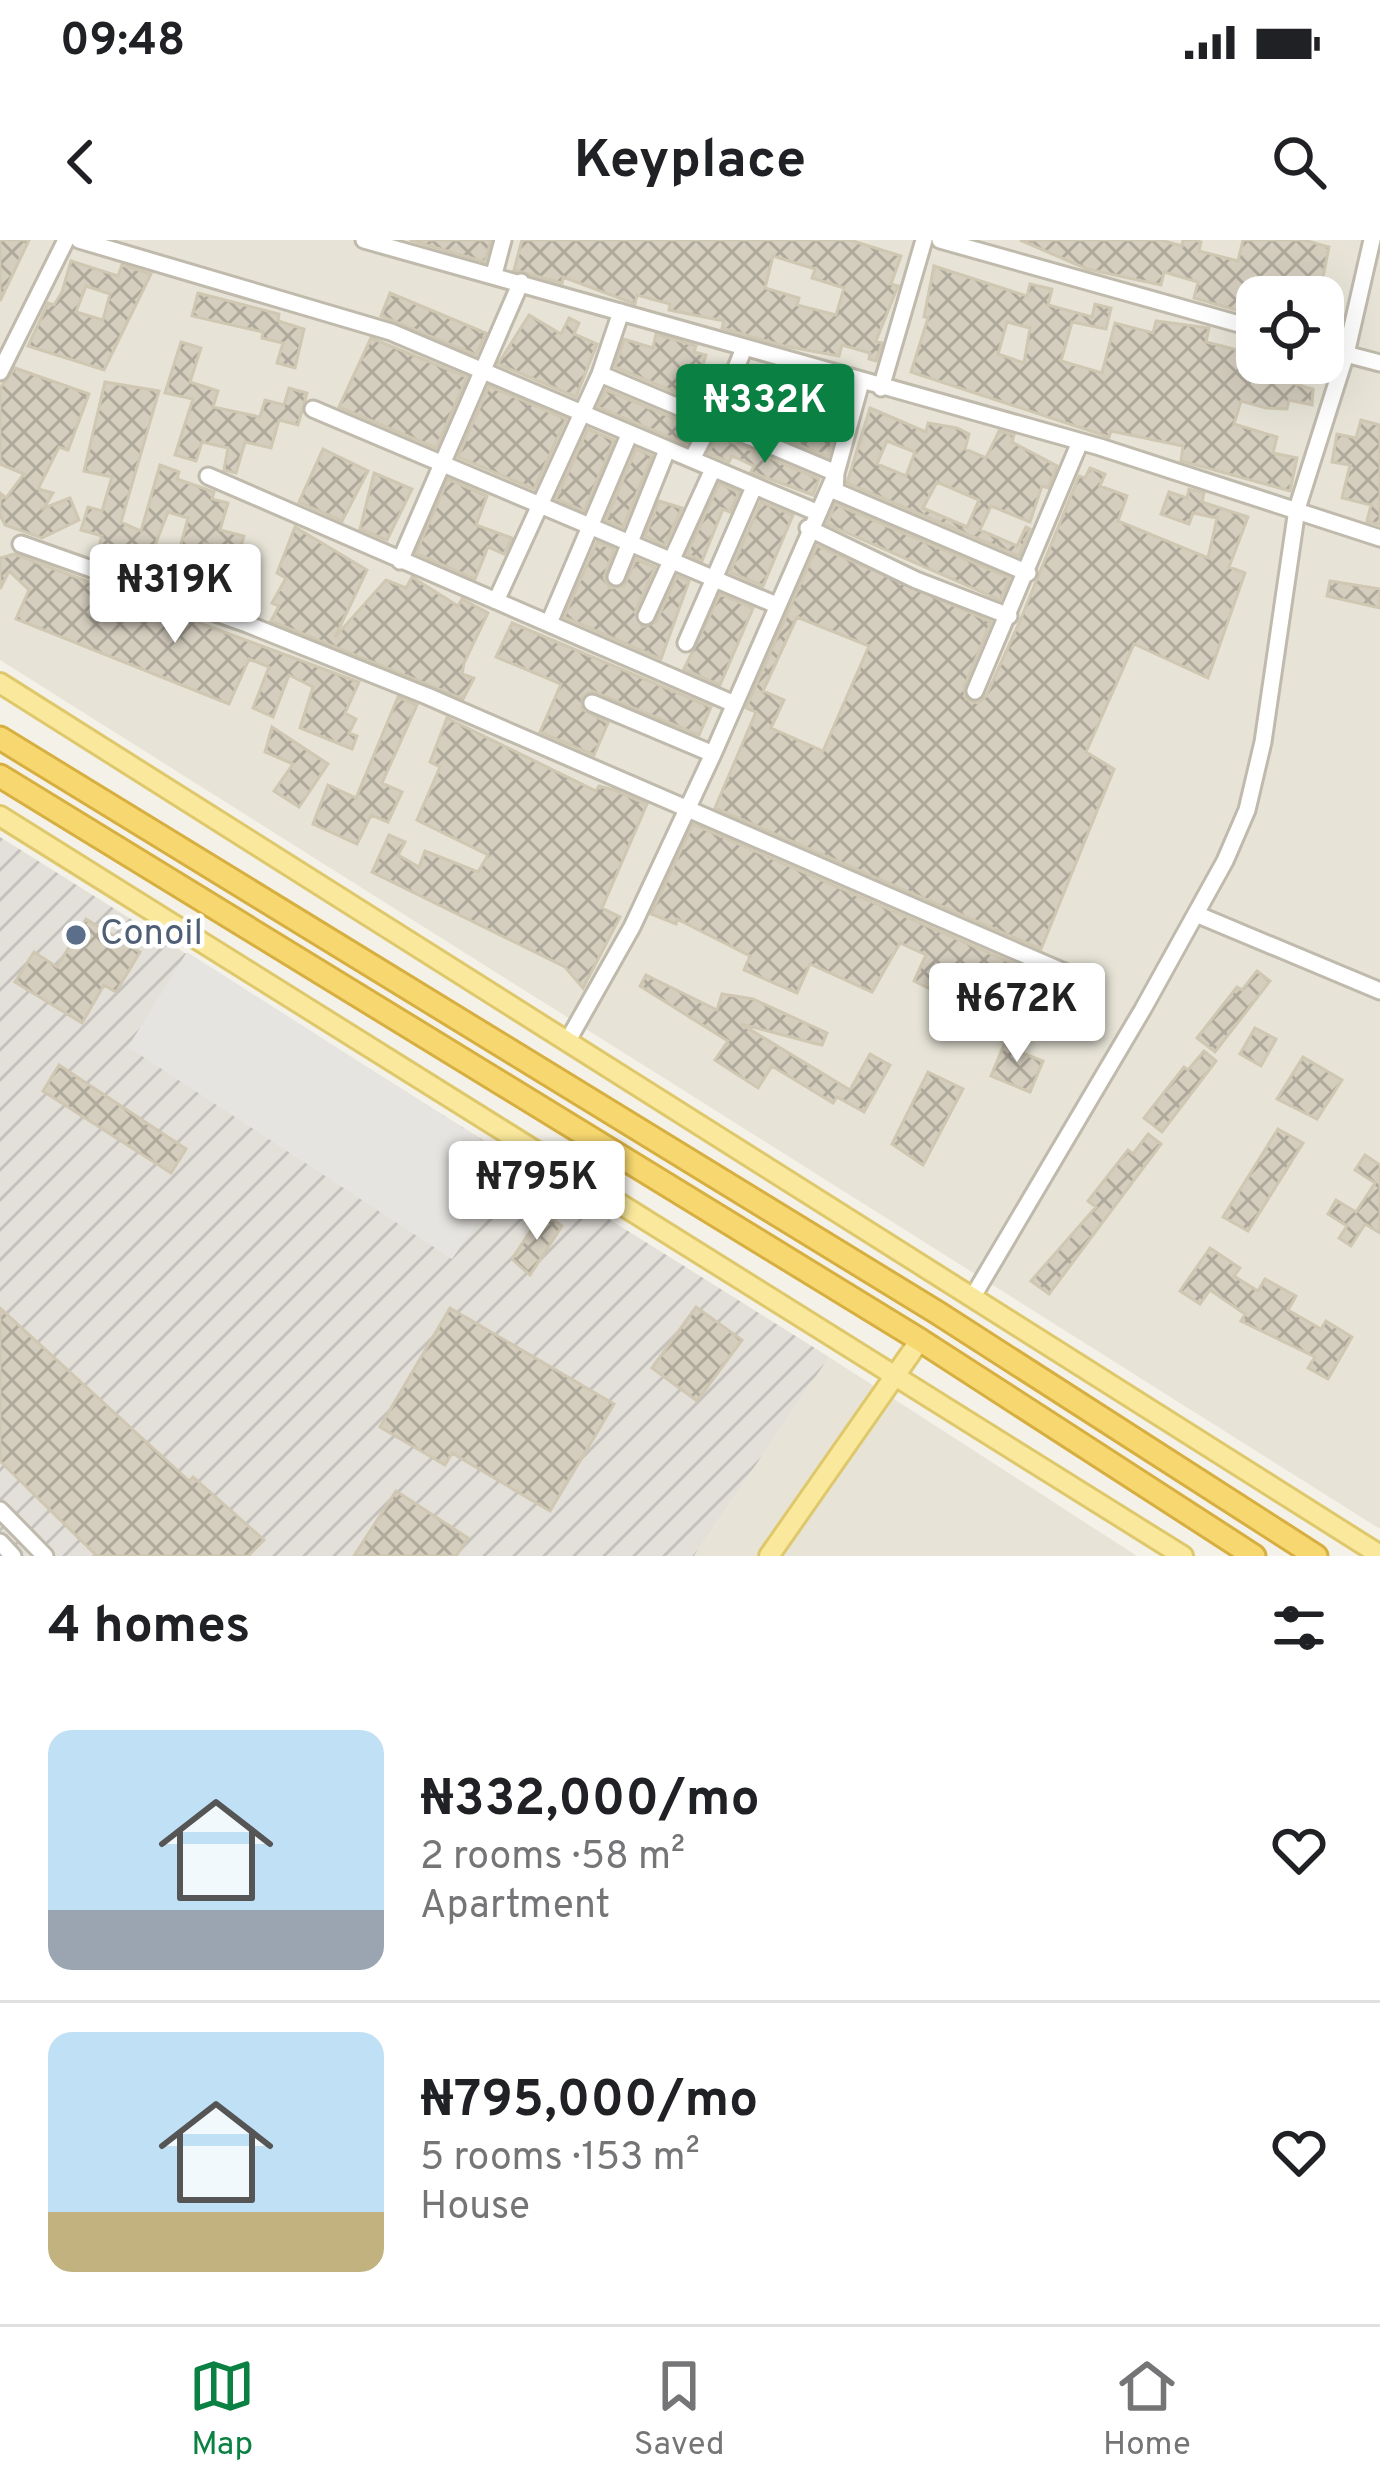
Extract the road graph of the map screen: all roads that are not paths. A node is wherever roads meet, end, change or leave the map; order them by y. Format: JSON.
{"nodes":[{"id":1,"x":66,"y":240,"type":"edge"},
{"id":2,"x":79,"y":240,"type":"edge"},
{"id":3,"x":364,"y":240,"type":"edge"},
{"id":4,"x":503,"y":240,"type":"edge"},
{"id":5,"x":923,"y":240,"type":"edge"},
{"id":6,"x":940,"y":240,"type":"edge"},
{"id":7,"x":1372,"y":240,"type":"edge"},
{"id":8,"x":494,"y":274,"type":"junction"},
{"id":9,"x":521,"y":282,"type":"junction"},
{"id":10,"x":621,"y":312,"type":"junction"},
{"id":11,"x":1236,"y":323,"type":"edge"},
{"id":12,"x":744,"y":348,"type":"junction"},
{"id":13,"x":1346,"y":354,"type":"junction"},
{"id":14,"x":1380,"y":363,"type":"edge"},
{"id":15,"x":486,"y":369,"type":"junction"},
{"id":16,"x":0,"y":372,"type":"edge"},
{"id":17,"x":600,"y":374,"type":"junction"},
{"id":18,"x":861,"y":382,"type":"junction"},
{"id":19,"x":881,"y":388,"type":"junction"},
{"id":20,"x":313,"y":410,"type":"dead end"},
{"id":21,"x":579,"y":412,"type":"junction"},
{"id":22,"x":713,"y":421,"type":"junction"},
{"id":23,"x":629,"y":435,"type":"junction"},
{"id":24,"x":1080,"y":442,"type":"junction"},
{"id":25,"x":667,"y":450,"type":"junction"},
{"id":26,"x":692,"y":459,"type":"junction"},
{"id":27,"x":440,"y":464,"type":"junction"},
{"id":28,"x":712,"y":470,"type":"junction"},
{"id":29,"x":836,"y":473,"type":"junction"},
{"id":30,"x":208,"y":476,"type":"dead end"},
{"id":31,"x":754,"y":487,"type":"junction"},
{"id":32,"x":538,"y":504,"type":"junction"},
{"id":33,"x":1298,"y":508,"type":"junction"},
{"id":34,"x":812,"y":520,"type":"junction"},
{"id":35,"x":586,"y":528,"type":"junction"},
{"id":36,"x":1380,"y":538,"type":"edge"},
{"id":37,"x":21,"y":544,"type":"dead end"},
{"id":38,"x":629,"y":544,"type":"junction"},
{"id":39,"x":400,"y":561,"type":"junction"},
{"id":40,"x":670,"y":561,"type":"junction"},
{"id":41,"x":1028,"y":573,"type":"junction"},
{"id":42,"x":616,"y":578,"type":"dead end"},
{"id":43,"x":712,"y":578,"type":"junction"},
{"id":44,"x":496,"y":601,"type":"junction"},
{"id":45,"x":774,"y":604,"type":"junction"},
{"id":46,"x":646,"y":616,"type":"dead end"},
{"id":47,"x":1009,"y":616,"type":"junction"},
{"id":48,"x":549,"y":623,"type":"junction"},
{"id":49,"x":686,"y":643,"type":"dead end"},
{"id":50,"x":0,"y":683,"type":"edge"},
{"id":51,"x":974,"y":691,"type":"dead end"},
{"id":52,"x":592,"y":703,"type":"dead end"},
{"id":53,"x":732,"y":703,"type":"junction"},
{"id":54,"x":0,"y":737,"type":"edge"},
{"id":55,"x":712,"y":754,"type":"junction"},
{"id":56,"x":0,"y":776,"type":"edge"},
{"id":57,"x":686,"y":809,"type":"junction"},
{"id":58,"x":0,"y":816,"type":"edge"},
{"id":59,"x":1196,"y":914,"type":"junction"},
{"id":60,"x":1071,"y":976,"type":"dead end"},
{"id":61,"x":1380,"y":991,"type":"edge"},
{"id":62,"x":567,"y":1042,"type":"junction"},
{"id":63,"x":972,"y":1298,"type":"junction"},
{"id":64,"x":920,"y":1340,"type":"junction"},
{"id":65,"x":897,"y":1373,"type":"junction"},
{"id":66,"x":0,"y":1510,"type":"edge"},
{"id":67,"x":0,"y":1543,"type":"edge"},
{"id":68,"x":1380,"y":1555,"type":"edge"},
{"id":69,"x":13,"y":1556,"type":"edge"},
{"id":70,"x":45,"y":1556,"type":"edge"},
{"id":71,"x":770,"y":1556,"type":"edge"},
{"id":72,"x":1184,"y":1556,"type":"edge"},
{"id":73,"x":1254,"y":1556,"type":"edge"},
{"id":74,"x":1316,"y":1556,"type":"edge"}],
"edges":[{"from":1,"to":16,"type":"street"},
{"from":2,"to":15,"type":"street"},
{"from":3,"to":8,"type":"street"},
{"from":4,"to":8,"type":"street"},
{"from":5,"to":19,"type":"street"},
{"from":6,"to":11,"type":"street"},
{"from":7,"to":13,"type":"street"},
{"from":8,"to":9,"type":"street"},
{"from":9,"to":10,"type":"street"},
{"from":9,"to":15,"type":"street"},
{"from":10,"to":12,"type":"street"},
{"from":10,"to":17,"type":"street"},
{"from":12,"to":18,"type":"street"},
{"from":12,"to":22,"type":"street"},
{"from":13,"to":14,"type":"street"},
{"from":13,"to":33,"type":"street"},
{"from":15,"to":21,"type":"street"},
{"from":15,"to":27,"type":"street"},
{"from":17,"to":21,"type":"street"},
{"from":17,"to":22,"type":"street"},
{"from":18,"to":19,"type":"street"},
{"from":18,"to":29,"type":"street"},
{"from":19,"to":24,"type":"street"},
{"from":20,"to":27,"type":"street"},
{"from":21,"to":23,"type":"street"},
{"from":21,"to":32,"type":"street"},
{"from":22,"to":26,"type":"street"},
{"from":22,"to":29,"type":"street"},
{"from":23,"to":25,"type":"street"},
{"from":23,"to":35,"type":"street"},
{"from":24,"to":33,"type":"street"},
{"from":24,"to":41,"type":"street"},
{"from":25,"to":26,"type":"street"},
{"from":25,"to":38,"type":"street"},
{"from":26,"to":28,"type":"street"},
{"from":27,"to":32,"type":"street"},
{"from":27,"to":39,"type":"street"},
{"from":28,"to":31,"type":"street"},
{"from":28,"to":40,"type":"street"},
{"from":29,"to":34,"type":"street"},
{"from":29,"to":41,"type":"street"},
{"from":30,"to":39,"type":"street"},
{"from":31,"to":34,"type":"street"},
{"from":31,"to":43,"type":"street"},
{"from":32,"to":35,"type":"street"},
{"from":32,"to":44,"type":"street"},
{"from":33,"to":36,"type":"street"},
{"from":33,"to":59,"type":"street"},
{"from":34,"to":45,"type":"street"},
{"from":34,"to":47,"type":"street"},
{"from":35,"to":38,"type":"street"},
{"from":35,"to":48,"type":"street"},
{"from":37,"to":57,"type":"street"},
{"from":38,"to":40,"type":"street"},
{"from":38,"to":42,"type":"street"},
{"from":39,"to":44,"type":"street"},
{"from":40,"to":43,"type":"street"},
{"from":40,"to":46,"type":"street"},
{"from":41,"to":47,"type":"street"},
{"from":43,"to":45,"type":"street"},
{"from":43,"to":49,"type":"street"},
{"from":44,"to":48,"type":"street"},
{"from":45,"to":53,"type":"street"},
{"from":47,"to":51,"type":"street"},
{"from":48,"to":53,"type":"street"},
{"from":50,"to":62,"type":"main road"},
{"from":52,"to":55,"type":"street"},
{"from":53,"to":55,"type":"street"},
{"from":54,"to":74,"type":"highway"},
{"from":55,"to":57,"type":"street"},
{"from":56,"to":64,"type":"highway"},
{"from":57,"to":60,"type":"street"},
{"from":57,"to":62,"type":"street"},
{"from":58,"to":65,"type":"main road"},
{"from":59,"to":61,"type":"street"},
{"from":59,"to":63,"type":"street"},
{"from":62,"to":63,"type":"main road"},
{"from":63,"to":68,"type":"main road"},
{"from":64,"to":65,"type":"main road"},
{"from":64,"to":73,"type":"highway"},
{"from":65,"to":71,"type":"main road"},
{"from":65,"to":72,"type":"main road"},
{"from":66,"to":70,"type":"street"},
{"from":67,"to":69,"type":"street"}]}
